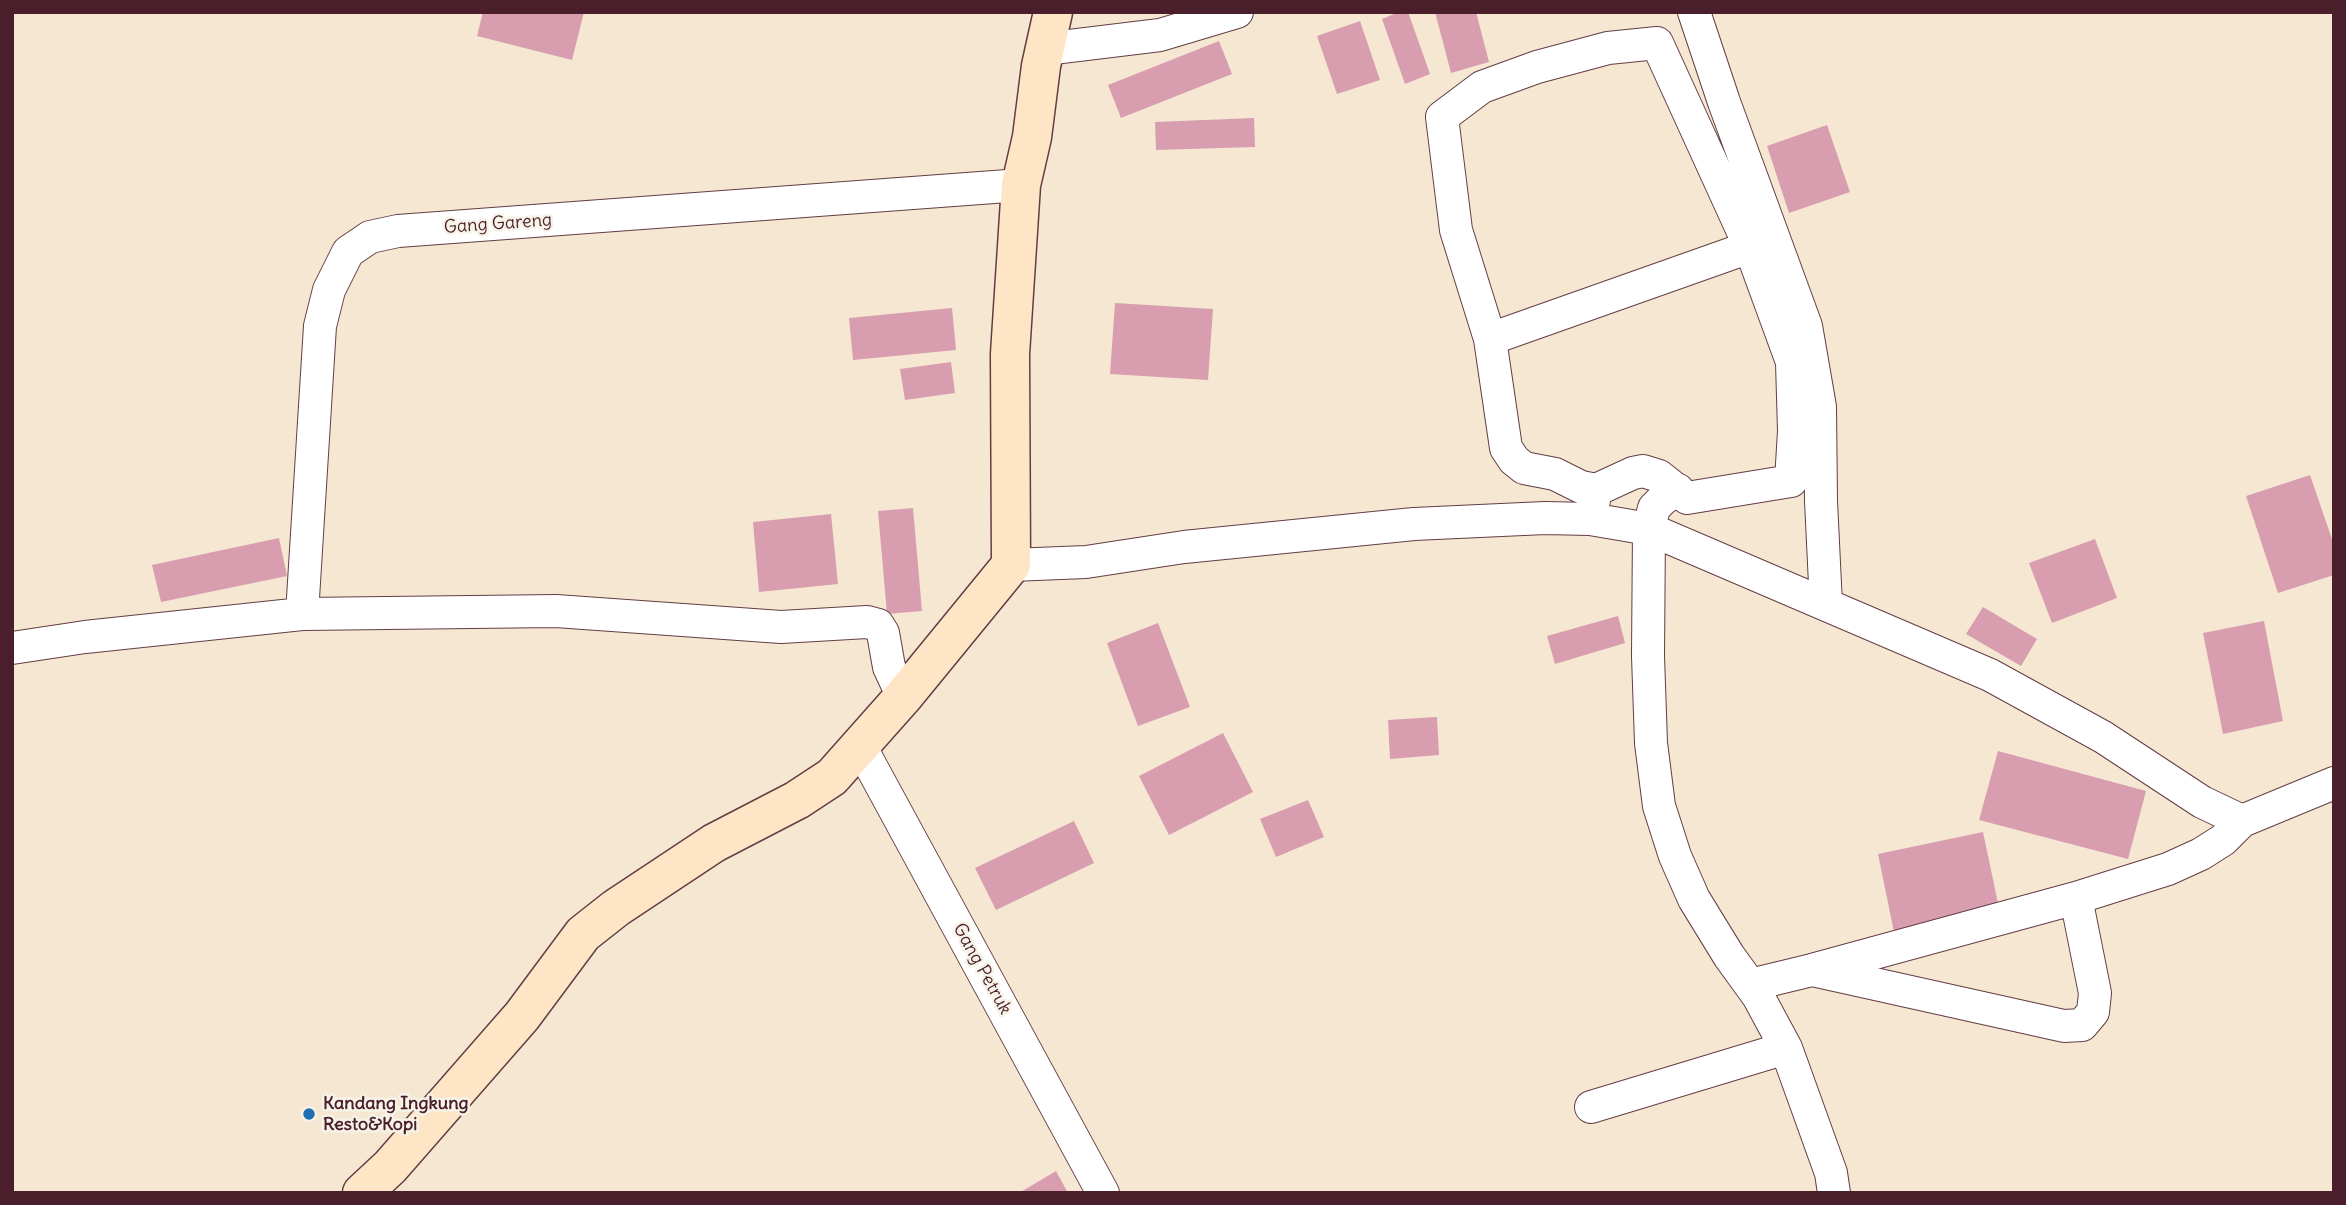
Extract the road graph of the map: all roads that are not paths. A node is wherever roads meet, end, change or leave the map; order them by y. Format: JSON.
{"nodes":[{"id":1,"x":1237,"y":12,"type":"edge"},
{"id":2,"x":1694,"y":12,"type":"edge"},
{"id":3,"x":1049,"y":30,"type":"edge"},
{"id":4,"x":1021,"y":185,"type":"junction"},
{"id":5,"x":1750,"y":247,"type":"junction"},
{"id":6,"x":1490,"y":339,"type":"junction"},
{"id":7,"x":1678,"y":490,"type":"junction"},
{"id":8,"x":1593,"y":505,"type":"junction"},
{"id":9,"x":1649,"y":529,"type":"junction"},
{"id":10,"x":1011,"y":565,"type":"junction"},
{"id":11,"x":1826,"y":605,"type":"junction"},
{"id":12,"x":302,"y":614,"type":"junction"},
{"id":13,"x":12,"y":648,"type":"edge"},
{"id":14,"x":904,"y":697,"type":"junction"},
{"id":15,"x":860,"y":746,"type":"junction"},
{"id":16,"x":2334,"y":783,"type":"edge"},
{"id":17,"x":2242,"y":821,"type":"junction"},
{"id":18,"x":2076,"y":898,"type":"junction"},
{"id":19,"x":1812,"y":971,"type":"junction"},
{"id":20,"x":1750,"y":985,"type":"junction"},
{"id":21,"x":1786,"y":1048,"type":"junction"},
{"id":22,"x":1591,"y":1107,"type":"dead end"},
{"id":23,"x":362,"y":1193,"type":"edge"},
{"id":24,"x":1103,"y":1193,"type":"edge"},
{"id":25,"x":1834,"y":1193,"type":"edge"}],
"edges":[{"from":1,"to":3,"type":"street"},
{"from":2,"to":11,"type":"street"},
{"from":3,"to":4,"type":"street"},
{"from":4,"to":10,"type":"street"},
{"from":4,"to":12,"type":"street","name":"Gang Gareng"},
{"from":5,"to":6,"type":"street"},
{"from":5,"to":6,"type":"street"},
{"from":5,"to":7,"type":"street"},
{"from":6,"to":8,"type":"street"},
{"from":7,"to":8,"type":"street"},
{"from":7,"to":9,"type":"street"},
{"from":8,"to":9,"type":"street"},
{"from":8,"to":10,"type":"street"},
{"from":9,"to":11,"type":"street"},
{"from":9,"to":20,"type":"street"},
{"from":10,"to":14,"type":"street"},
{"from":11,"to":17,"type":"street"},
{"from":12,"to":13,"type":"street"},
{"from":12,"to":14,"type":"street"},
{"from":14,"to":15,"type":"street"},
{"from":15,"to":23,"type":"street"},
{"from":15,"to":24,"type":"street","name":"Gang Petruk"},
{"from":16,"to":17,"type":"street"},
{"from":17,"to":18,"type":"street"},
{"from":18,"to":19,"type":"street"},
{"from":18,"to":19,"type":"street"},
{"from":19,"to":20,"type":"street"},
{"from":20,"to":21,"type":"street"},
{"from":21,"to":22,"type":"street"},
{"from":21,"to":25,"type":"street"}]}
